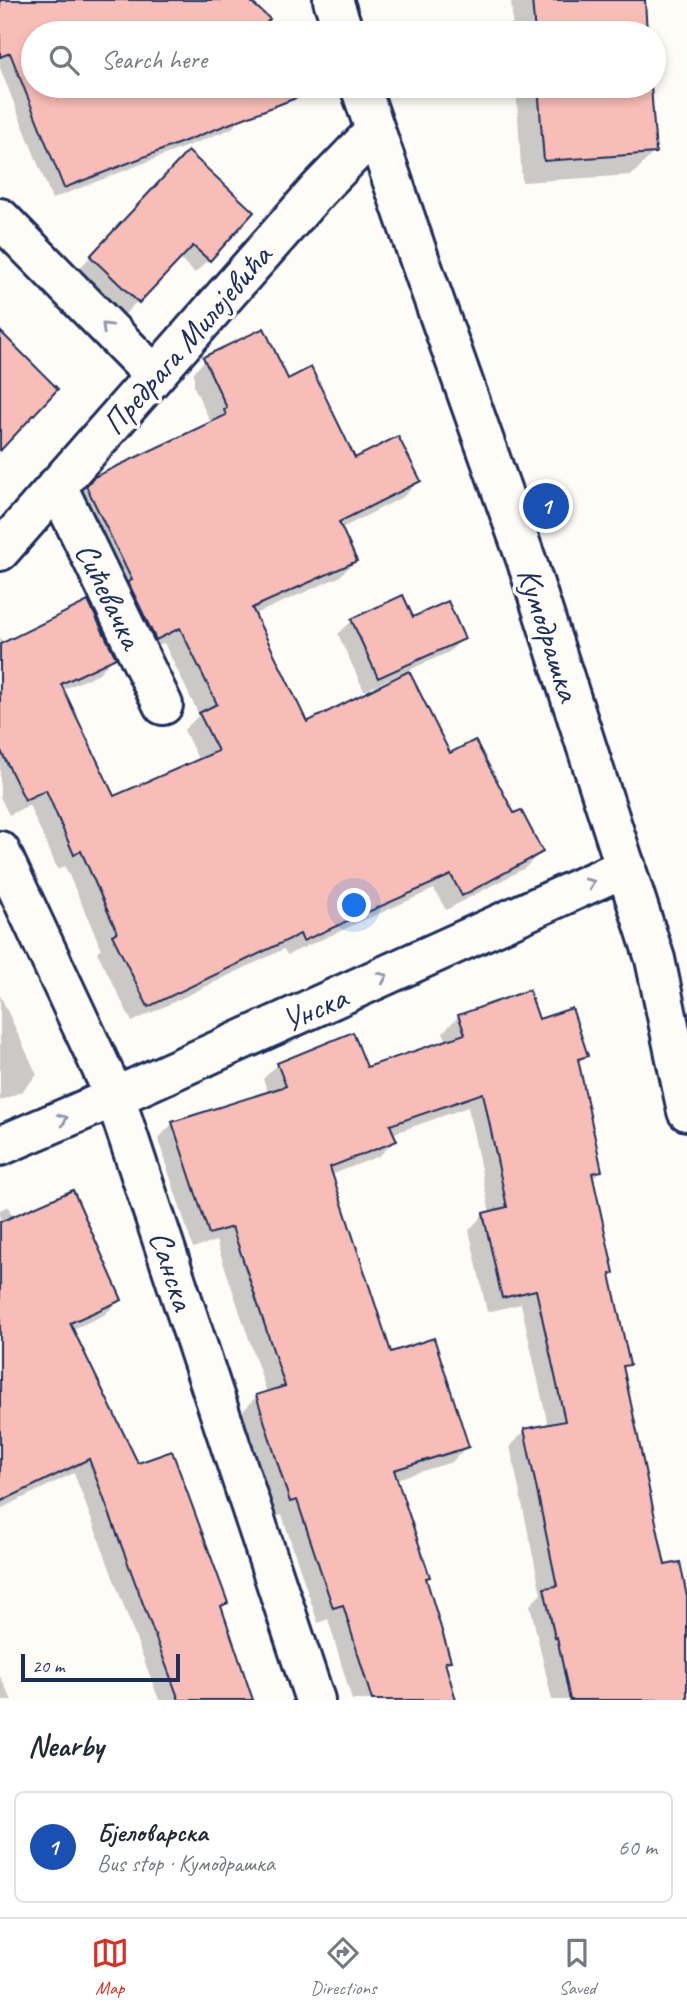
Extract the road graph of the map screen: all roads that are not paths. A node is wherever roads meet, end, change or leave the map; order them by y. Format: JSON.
{"nodes":[{"id":1,"x":333,"y":0,"type":"edge"},
{"id":2,"x":340,"y":21,"type":"edge"},
{"id":3,"x":364,"y":98,"type":"edge"},
{"id":4,"x":375,"y":131,"type":"junction"},
{"id":5,"x":0,"y":218,"type":"edge"},
{"id":6,"x":154,"y":374,"type":"junction"},
{"id":7,"x":57,"y":486,"type":"junction"},
{"id":8,"x":0,"y":551,"type":"edge"},
{"id":9,"x":163,"y":705,"type":"dead end"},
{"id":10,"x":0,"y":851,"type":"edge"},
{"id":11,"x":626,"y":866,"type":"junction"},
{"id":12,"x":115,"y":1097,"type":"junction"},
{"id":13,"x":687,"y":1111,"type":"edge"},
{"id":14,"x":0,"y":1146,"type":"edge"},
{"id":15,"x":315,"y":1700,"type":"edge"}],
"edges":[{"from":1,"to":2,"type":"street"},
{"from":3,"to":4,"type":"street","name":"Кумодрашка"},
{"from":4,"to":6,"type":"street","name":"Предрага Милојевића"},
{"from":4,"to":11,"type":"street","name":"Кумодрашка"},
{"from":6,"to":5,"type":"street","one_way":true},
{"from":6,"to":7,"type":"street","name":"Предрага Милојевића"},
{"from":7,"to":8,"type":"street","name":"Предрага Милојевића"},
{"from":7,"to":9,"type":"street","name":"Сићевачка"},
{"from":10,"to":12,"type":"street","name":"Санска"},
{"from":12,"to":11,"type":"street","name":"Унска","one_way":true},
{"from":11,"to":13,"type":"street","name":"Кумодрашка"},
{"from":14,"to":12,"type":"street","name":"Унска","one_way":true},
{"from":12,"to":15,"type":"street","name":"Санска"}]}
